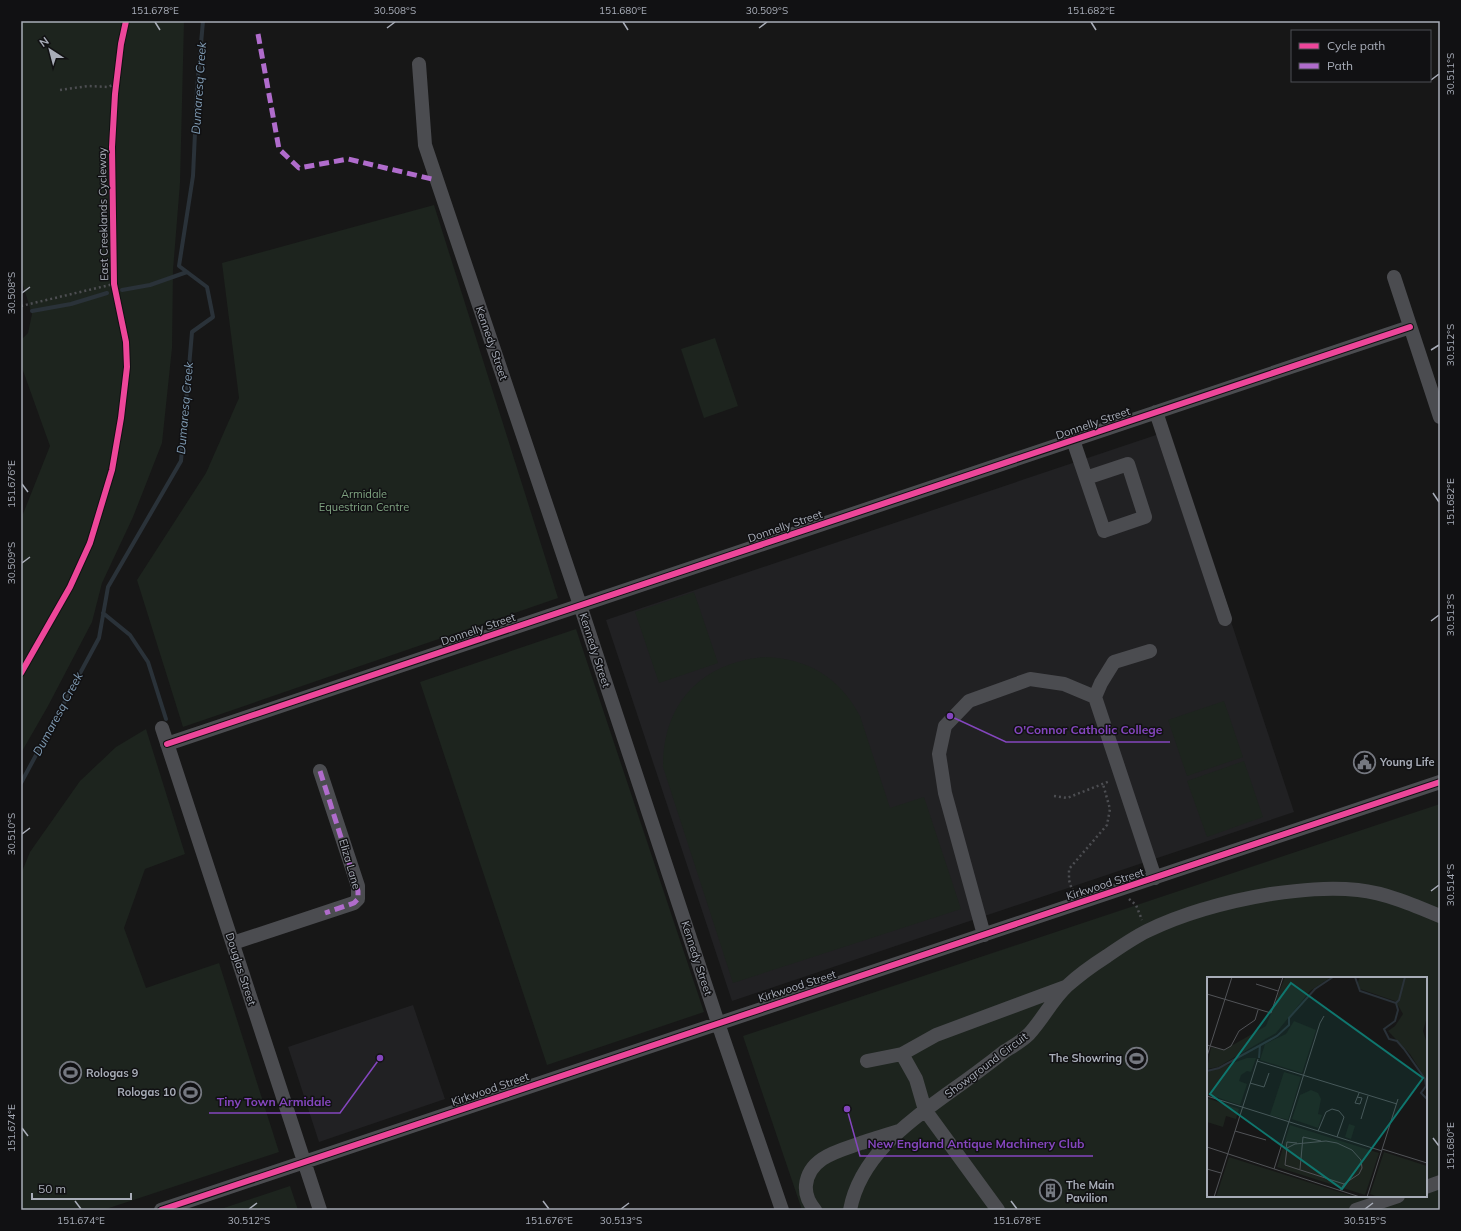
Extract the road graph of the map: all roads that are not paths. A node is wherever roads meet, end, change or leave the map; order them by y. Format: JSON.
{"nodes":[{"id":1,"x":419,"y":64,"type":"dead end"},
{"id":2,"x":1394,"y":277,"type":"dead end"},
{"id":3,"x":1410,"y":327,"type":"junction"},
{"id":4,"x":1156,"y":412,"type":"junction"},
{"id":5,"x":1440,"y":417,"type":"edge"},
{"id":6,"x":1073,"y":440,"type":"junction"},
{"id":7,"x":1086,"y":478,"type":"junction"},
{"id":8,"x":580,"y":605,"type":"junction"},
{"id":9,"x":1225,"y":619,"type":"dead end"},
{"id":10,"x":1150,"y":651,"type":"dead end"},
{"id":11,"x":1095,"y":697,"type":"junction"},
{"id":12,"x":162,"y":728,"type":"dead end"},
{"id":13,"x":167,"y":744,"type":"junction"},
{"id":14,"x":320,"y":771,"type":"dead end"},
{"id":15,"x":1440,"y":782,"type":"edge"},
{"id":16,"x":1155,"y":878,"type":"junction"},
{"id":17,"x":1440,"y":916,"type":"edge"},
{"id":18,"x":984,"y":935,"type":"junction"},
{"id":19,"x":233,"y":943,"type":"junction"},
{"id":20,"x":1067,"y":986,"type":"junction"},
{"id":21,"x":719,"y":1023,"type":"junction"},
{"id":22,"x":902,"y":1054,"type":"junction"},
{"id":23,"x":868,"y":1061,"type":"dead end"},
{"id":24,"x":925,"y":1110,"type":"junction"},
{"id":25,"x":900,"y":1130,"type":"junction"},
{"id":26,"x":304,"y":1163,"type":"junction"},
{"id":27,"x":1440,"y":1182,"type":"edge"},
{"id":28,"x":1427,"y":1187,"type":"edge"},
{"id":29,"x":1395,"y":1197,"type":"edge"},
{"id":30,"x":161,"y":1210,"type":"edge"},
{"id":31,"x":320,"y":1210,"type":"edge"},
{"id":32,"x":782,"y":1210,"type":"edge"},
{"id":33,"x":816,"y":1210,"type":"edge"},
{"id":34,"x":850,"y":1210,"type":"edge"},
{"id":35,"x":998,"y":1210,"type":"edge"},
{"id":36,"x":1356,"y":1210,"type":"edge"}],
"edges":[{"from":1,"to":8,"type":"street","name":"Kennedy Street"},
{"from":2,"to":3,"type":"street"},
{"from":3,"to":4,"type":"street","name":"Donnelly Street"},
{"from":3,"to":5,"type":"street"},
{"from":4,"to":6,"type":"street","name":"Donnelly Street"},
{"from":4,"to":9,"type":"street"},
{"from":6,"to":7,"type":"street"},
{"from":6,"to":8,"type":"street","name":"Donnelly Street"},
{"from":7,"to":7,"type":"street"},
{"from":8,"to":13,"type":"street","name":"Donnelly Street"},
{"from":8,"to":21,"type":"street","name":"Kennedy Street"},
{"from":10,"to":11,"type":"street"},
{"from":11,"to":16,"type":"street"},
{"from":11,"to":18,"type":"street"},
{"from":12,"to":13,"type":"street","name":"Douglas Street"},
{"from":13,"to":19,"type":"street","name":"Douglas Street"},
{"from":14,"to":19,"type":"street","name":"Eliza Lane"},
{"from":15,"to":16,"type":"street","name":"Kirkwood Street"},
{"from":16,"to":18,"type":"street","name":"Kirkwood Street"},
{"from":17,"to":20,"type":"street","name":"Showground Circuit"},
{"from":18,"to":21,"type":"street","name":"Kirkwood Street"},
{"from":19,"to":26,"type":"street","name":"Douglas Street"},
{"from":20,"to":22,"type":"street"},
{"from":20,"to":24,"type":"street","name":"Showground Circuit"},
{"from":21,"to":26,"type":"street","name":"Kirkwood Street"},
{"from":21,"to":32,"type":"street","name":"Kennedy Street"},
{"from":22,"to":23,"type":"street"},
{"from":22,"to":24,"type":"street"},
{"from":24,"to":25,"type":"street","name":"Showground Circuit"},
{"from":24,"to":35,"type":"street"},
{"from":25,"to":33,"type":"street"},
{"from":25,"to":34,"type":"street","name":"Showground Circuit"},
{"from":26,"to":30,"type":"street","name":"Kirkwood Street"},
{"from":26,"to":31,"type":"street","name":"Douglas Street"},
{"from":27,"to":28,"type":"street"},
{"from":29,"to":36,"type":"street"}]}
